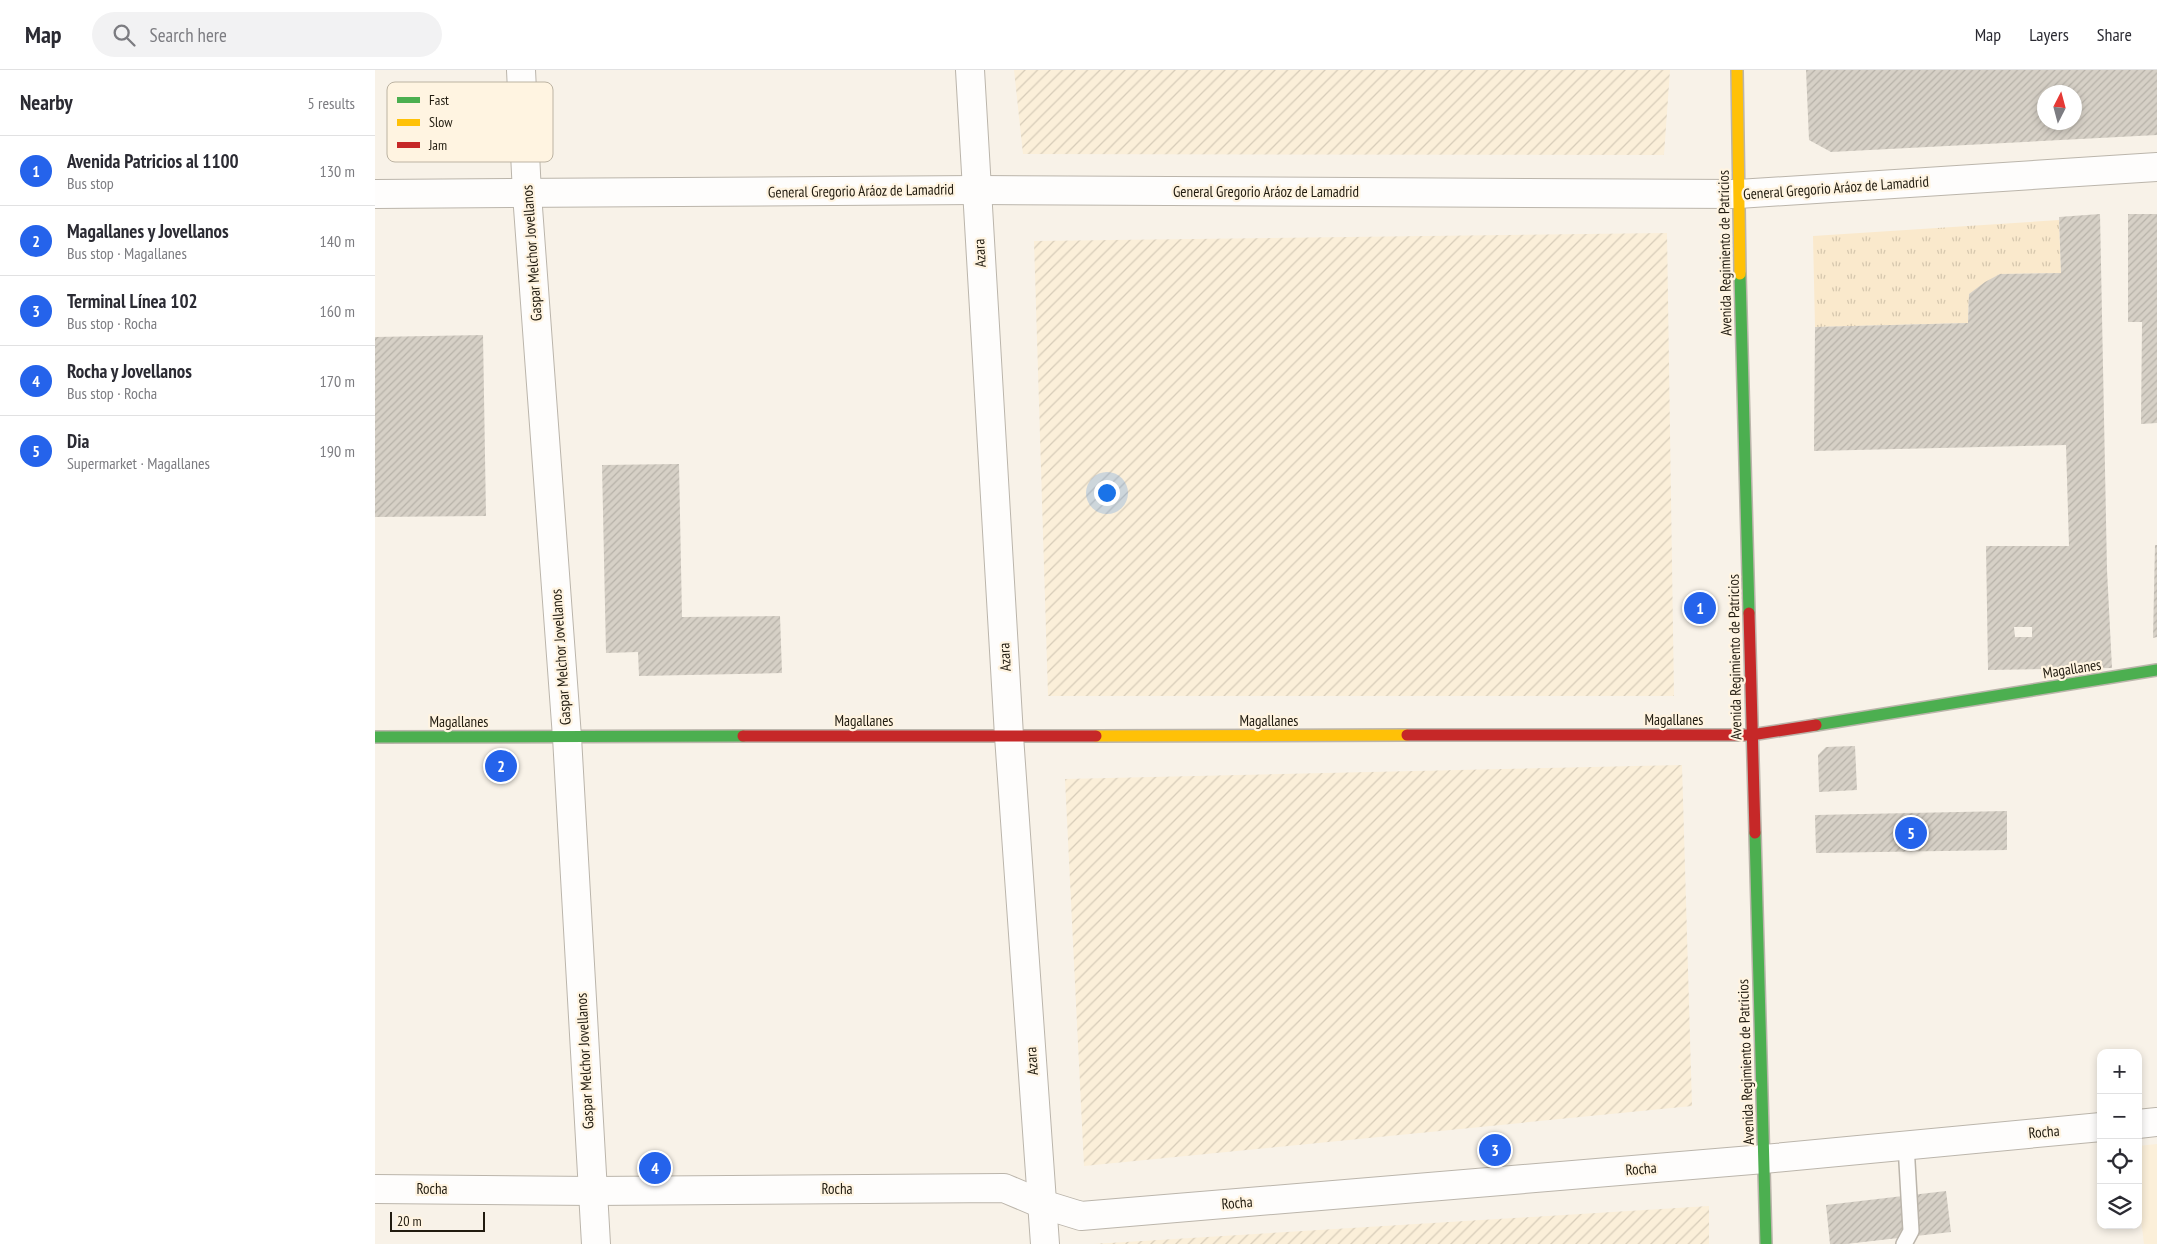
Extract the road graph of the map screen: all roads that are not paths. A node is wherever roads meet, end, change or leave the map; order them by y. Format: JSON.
{"nodes":[{"id":1,"x":970,"y":70,"type":"edge"},
{"id":2,"x":1737,"y":70,"type":"edge"},
{"id":3,"x":525,"y":162,"type":"edge"},
{"id":4,"x":2157,"y":167,"type":"edge"},
{"id":5,"x":977,"y":190,"type":"junction"},
{"id":6,"x":375,"y":194,"type":"edge"},
{"id":7,"x":527,"y":194,"type":"junction"},
{"id":8,"x":1738,"y":194,"type":"junction"},
{"id":9,"x":2157,"y":670,"type":"edge"},
{"id":10,"x":1751,"y":735,"type":"junction"},
{"id":11,"x":1009,"y":736,"type":"junction"},
{"id":12,"x":375,"y":737,"type":"edge"},
{"id":13,"x":567,"y":737,"type":"junction"},
{"id":14,"x":2157,"y":1122,"type":"edge"},
{"id":15,"x":2142,"y":1124,"type":"edge"},
{"id":16,"x":2097,"y":1127,"type":"edge"},
{"id":17,"x":1906,"y":1145,"type":"junction"},
{"id":18,"x":1764,"y":1159,"type":"junction"},
{"id":19,"x":375,"y":1189,"type":"edge"},
{"id":20,"x":593,"y":1190,"type":"junction"},
{"id":21,"x":1042,"y":1204,"type":"junction"},
{"id":22,"x":596,"y":1244,"type":"edge"},
{"id":23,"x":1045,"y":1244,"type":"edge"},
{"id":24,"x":1766,"y":1244,"type":"edge"},
{"id":25,"x":1904,"y":1244,"type":"edge"}],
"edges":[{"from":1,"to":5,"type":"street","name":"Azara"},
{"from":2,"to":8,"type":"street","name":"Avenida Regimiento de Patricios"},
{"from":3,"to":7,"type":"street","name":"Gaspar Melchor Jovellanos"},
{"from":4,"to":8,"type":"street","name":"General Gregorio Aráoz de Lamadrid"},
{"from":5,"to":7,"type":"street","name":"General Gregorio Aráoz de Lamadrid"},
{"from":5,"to":8,"type":"street","name":"General Gregorio Aráoz de Lamadrid"},
{"from":5,"to":11,"type":"street","name":"Azara"},
{"from":6,"to":7,"type":"street","name":"General Gregorio Aráoz de Lamadrid"},
{"from":7,"to":13,"type":"street","name":"Gaspar Melchor Jovellanos"},
{"from":8,"to":10,"type":"street","name":"Avenida Regimiento de Patricios"},
{"from":9,"to":10,"type":"street","name":"Magallanes"},
{"from":10,"to":11,"type":"street","name":"Magallanes"},
{"from":10,"to":18,"type":"street","name":"Avenida Regimiento de Patricios"},
{"from":11,"to":13,"type":"street","name":"Magallanes"},
{"from":11,"to":21,"type":"street","name":"Azara"},
{"from":12,"to":13,"type":"street","name":"Magallanes"},
{"from":13,"to":20,"type":"street","name":"Gaspar Melchor Jovellanos"},
{"from":14,"to":15,"type":"street"},
{"from":16,"to":17,"type":"street","name":"Rocha"},
{"from":17,"to":18,"type":"street","name":"Rocha"},
{"from":17,"to":25,"type":"lane"},
{"from":18,"to":21,"type":"street","name":"Rocha"},
{"from":18,"to":24,"type":"street","name":"Avenida Regimiento de Patricios"},
{"from":19,"to":20,"type":"street","name":"Rocha"},
{"from":20,"to":21,"type":"street","name":"Rocha"},
{"from":20,"to":22,"type":"street","name":"Gaspar Melchor Jovellanos"},
{"from":21,"to":23,"type":"street","name":"Azara"}]}
